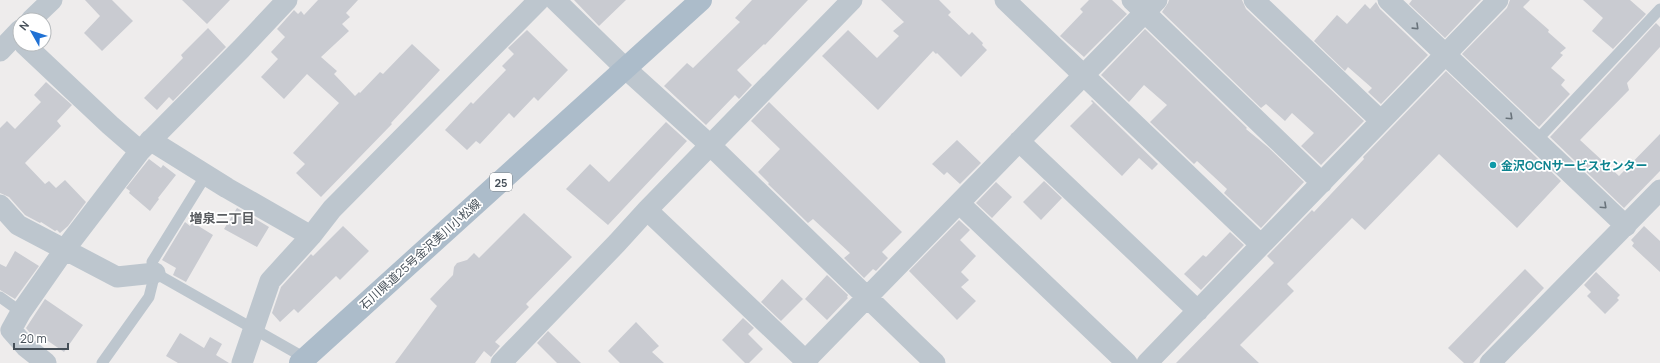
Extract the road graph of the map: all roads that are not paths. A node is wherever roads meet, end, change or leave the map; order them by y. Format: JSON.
{"nodes":[{"id":1,"x":52,"y":0,"type":"edge"},
{"id":2,"x":287,"y":0,"type":"edge"},
{"id":3,"x":539,"y":0,"type":"edge"},
{"id":4,"x":554,"y":0,"type":"edge"},
{"id":5,"x":701,"y":0,"type":"edge"},
{"id":6,"x":852,"y":0,"type":"edge"},
{"id":7,"x":1005,"y":0,"type":"edge"},
{"id":8,"x":1254,"y":0,"type":"edge"},
{"id":9,"x":1388,"y":0,"type":"edge"},
{"id":10,"x":1498,"y":0,"type":"edge"},
{"id":11,"x":1145,"y":4,"type":"edge"},
{"id":12,"x":1660,"y":9,"type":"edge"},
{"id":13,"x":39,"y":12,"type":"edge"},
{"id":14,"x":12,"y":43,"type":"edge"},
{"id":15,"x":0,"y":51,"type":"edge"},
{"id":16,"x":35,"y":52,"type":"edge"},
{"id":17,"x":1445,"y":55,"type":"junction"},
{"id":18,"x":626,"y":69,"type":"junction"},
{"id":19,"x":1084,"y":75,"type":"junction"},
{"id":20,"x":1381,"y":121,"type":"junction"},
{"id":21,"x":1019,"y":141,"type":"junction"},
{"id":22,"x":1536,"y":141,"type":"junction"},
{"id":23,"x":145,"y":145,"type":"junction"},
{"id":24,"x":710,"y":146,"type":"junction"},
{"id":25,"x":206,"y":175,"type":"junction"},
{"id":26,"x":1322,"y":183,"type":"junction"},
{"id":27,"x":1660,"y":190,"type":"edge"},
{"id":28,"x":959,"y":204,"type":"junction"},
{"id":29,"x":0,"y":205,"type":"edge"},
{"id":30,"x":646,"y":210,"type":"junction"},
{"id":31,"x":1626,"y":226,"type":"junction"},
{"id":32,"x":311,"y":236,"type":"junction"},
{"id":33,"x":1261,"y":245,"type":"junction"},
{"id":34,"x":65,"y":249,"type":"junction"},
{"id":35,"x":155,"y":273,"type":"junction"},
{"id":36,"x":0,"y":297,"type":"edge"},
{"id":37,"x":867,"y":297,"type":"junction"},
{"id":38,"x":1198,"y":310,"type":"junction"},
{"id":39,"x":21,"y":312,"type":"junction"},
{"id":40,"x":253,"y":330,"type":"junction"},
{"id":41,"x":40,"y":361,"type":"edge"},
{"id":42,"x":306,"y":361,"type":"edge"},
{"id":43,"x":806,"y":362,"type":"edge"},
{"id":44,"x":102,"y":363,"type":"edge"},
{"id":45,"x":242,"y":363,"type":"edge"},
{"id":46,"x":501,"y":363,"type":"edge"},
{"id":47,"x":935,"y":363,"type":"edge"},
{"id":48,"x":1127,"y":363,"type":"edge"},
{"id":49,"x":1147,"y":363,"type":"edge"},
{"id":50,"x":1490,"y":363,"type":"edge"}],
"edges":[{"from":1,"to":13,"type":"street"},
{"from":2,"to":23,"type":"street"},
{"from":3,"to":32,"type":"street"},
{"from":4,"to":18,"type":"street"},
{"from":5,"to":18,"type":"main road","name":"石川県道25号金沢美川小松線","number":"25"},
{"from":6,"to":24,"type":"street"},
{"from":7,"to":19,"type":"street"},
{"from":8,"to":20,"type":"street"},
{"from":9,"to":17,"type":"street","one_way":true},
{"from":10,"to":17,"type":"street"},
{"from":11,"to":19,"type":"street"},
{"from":11,"to":26,"type":"street"},
{"from":12,"to":22,"type":"lane"},
{"from":14,"to":15,"type":"street"},
{"from":16,"to":23,"type":"street"},
{"from":17,"to":20,"type":"street"},
{"from":17,"to":22,"type":"street","one_way":true},
{"from":18,"to":24,"type":"street"},
{"from":18,"to":42,"type":"main road","name":"石川県道25号金沢美川小松線","number":"25"},
{"from":19,"to":21,"type":"street"},
{"from":19,"to":33,"type":"street"},
{"from":20,"to":26,"type":"street"},
{"from":21,"to":28,"type":"street"},
{"from":21,"to":38,"type":"street"},
{"from":22,"to":31,"type":"street","one_way":true},
{"from":23,"to":25,"type":"street"},
{"from":23,"to":34,"type":"street"},
{"from":24,"to":30,"type":"street"},
{"from":24,"to":37,"type":"street"},
{"from":25,"to":32,"type":"street"},
{"from":25,"to":35,"type":"lane"},
{"from":26,"to":33,"type":"street"},
{"from":27,"to":31,"type":"street"},
{"from":28,"to":37,"type":"street"},
{"from":28,"to":48,"type":"street"},
{"from":29,"to":34,"type":"street"},
{"from":30,"to":43,"type":"street"},
{"from":30,"to":46,"type":"street"},
{"from":31,"to":50,"type":"street"},
{"from":32,"to":40,"type":"street"},
{"from":33,"to":38,"type":"street"},
{"from":34,"to":35,"type":"street"},
{"from":34,"to":39,"type":"street"},
{"from":35,"to":40,"type":"lane"},
{"from":35,"to":44,"type":"lane"},
{"from":36,"to":39,"type":"lane"},
{"from":37,"to":43,"type":"street"},
{"from":37,"to":47,"type":"street"},
{"from":38,"to":49,"type":"street"},
{"from":39,"to":41,"type":"street"},
{"from":40,"to":42,"type":"lane"},
{"from":40,"to":45,"type":"street"}]}
